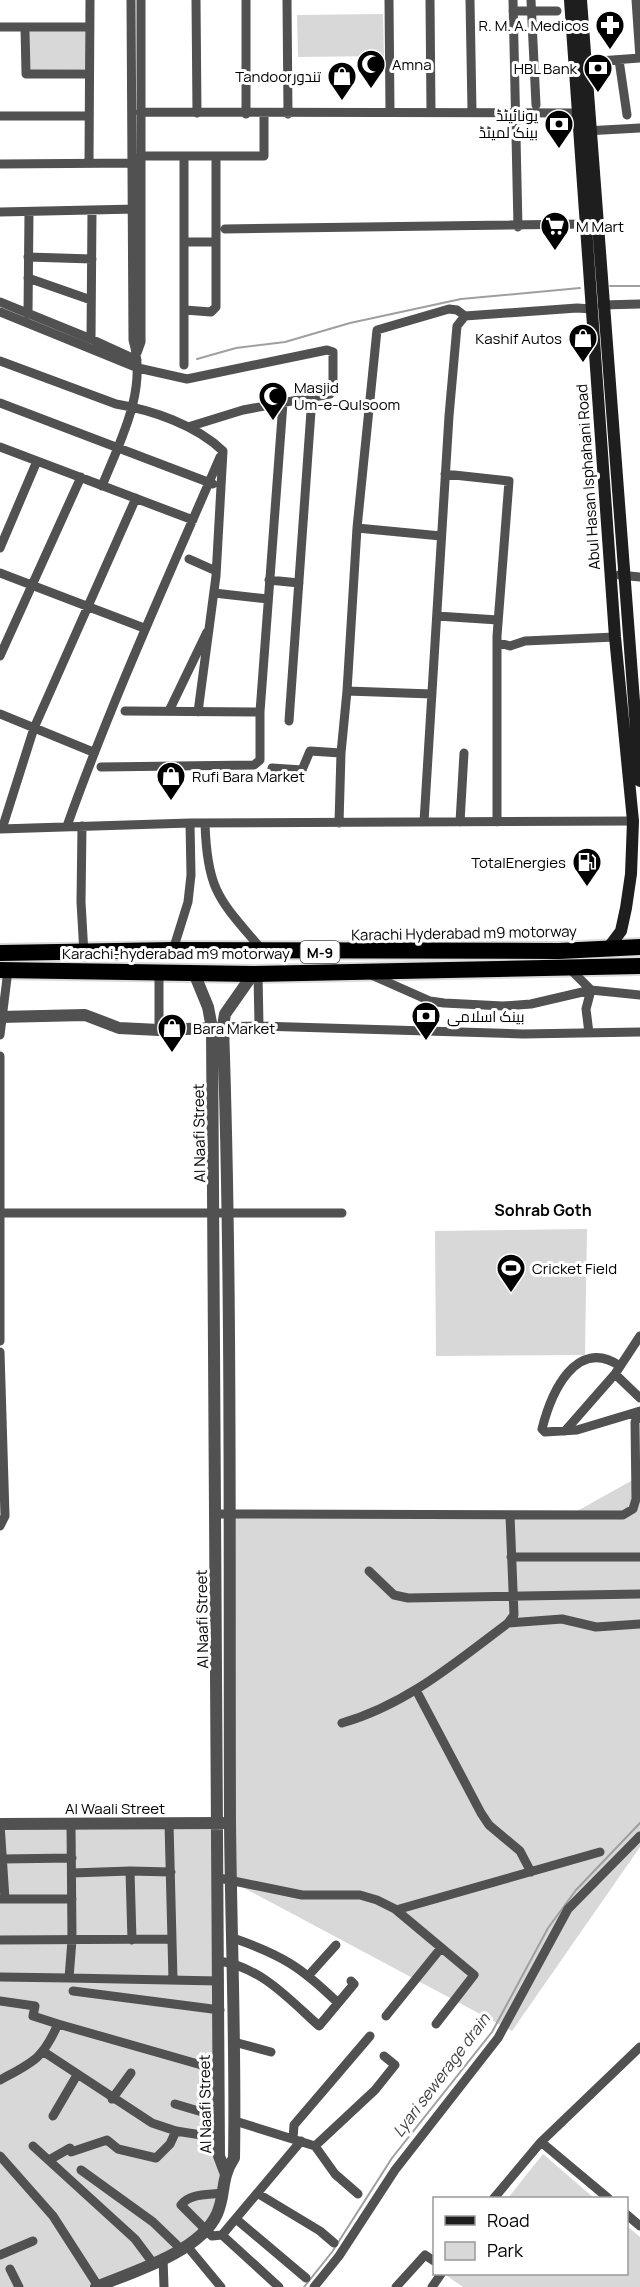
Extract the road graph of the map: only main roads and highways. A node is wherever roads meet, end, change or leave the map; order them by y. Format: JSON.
{"nodes":[{"id":1,"x":570,"y":0,"type":"edge"},
{"id":2,"x":580,"y":0,"type":"edge"},
{"id":3,"x":585,"y":131,"type":"junction"},
{"id":4,"x":597,"y":307,"type":"junction"},
{"id":5,"x":616,"y":575,"type":"junction"},
{"id":6,"x":636,"y":684,"type":"edge"},
{"id":7,"x":640,"y":781,"type":"edge"},
{"id":8,"x":635,"y":878,"type":"edge"},
{"id":9,"x":609,"y":947,"type":"junction"},
{"id":10,"x":640,"y":947,"type":"edge"},
{"id":11,"x":0,"y":953,"type":"edge"},
{"id":12,"x":640,"y":966,"type":"edge"},
{"id":13,"x":568,"y":968,"type":"junction"},
{"id":14,"x":4,"y":970,"type":"edge"},
{"id":15,"x":640,"y":977,"type":"edge"}],
"edges":[{"from":1,"to":3,"type":"main road","name":"Abul Hasan Isphahani Road"},
{"from":2,"to":3,"type":"main road","name":"Abul Hasan Isphahani Road"},
{"from":3,"to":4,"type":"main road","name":"Abul Hasan Isphahani Road"},
{"from":3,"to":4,"type":"main road","name":"Abul Hasan Isphahani Road"},
{"from":4,"to":5,"type":"main road","name":"Abul Hasan Isphahani Road"},
{"from":5,"to":6,"type":"main road","name":"Abul Hasan Isphahani Road"},
{"from":5,"to":8,"type":"main road","name":"Abul Hasan Isphahani Road"},
{"from":6,"to":7,"type":"main road","name":"Abul Hasan Isphahani Road"},
{"from":8,"to":9,"type":"main road","name":"Abul Hasan Isphahani Road"},
{"from":9,"to":10,"type":"highway","name":"Karachi Hyderabad m9 motorway","number":"M-9"},
{"from":9,"to":11,"type":"highway","name":"Karachi Hyderabad m9 motorway","number":"M-9"},
{"from":12,"to":13,"type":"highway","name":"Karachi-hyderabad m9 motorway","number":"M-9"},
{"from":13,"to":14,"type":"highway","name":"Karachi-hyderabad m9 motorway","number":"M-9"},
{"from":13,"to":15,"type":"highway"}]}
